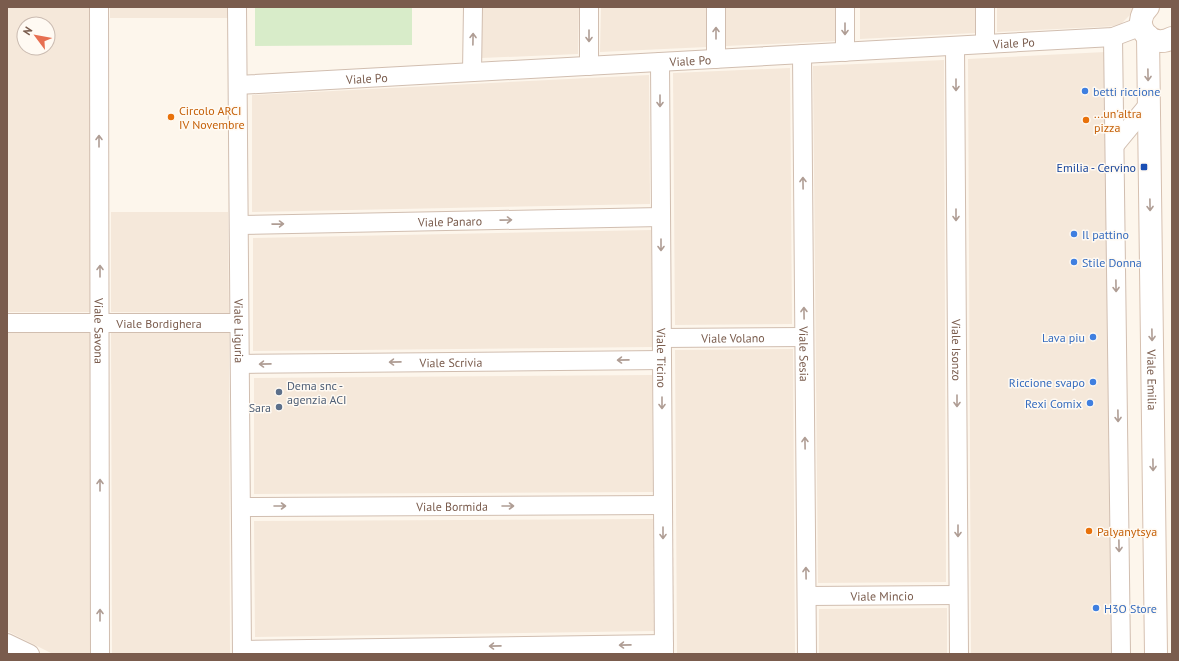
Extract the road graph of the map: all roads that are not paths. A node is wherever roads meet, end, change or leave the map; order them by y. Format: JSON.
{"nodes":[{"id":1,"x":99,"y":7,"type":"edge"},
{"id":2,"x":237,"y":7,"type":"edge"},
{"id":3,"x":473,"y":7,"type":"edge"},
{"id":4,"x":589,"y":7,"type":"edge"},
{"id":5,"x":716,"y":7,"type":"edge"},
{"id":6,"x":845,"y":7,"type":"edge"},
{"id":7,"x":985,"y":7,"type":"edge"},
{"id":8,"x":1145,"y":18,"type":"edge"},
{"id":9,"x":1113,"y":37,"type":"junction"},
{"id":10,"x":1172,"y":38,"type":"edge"},
{"id":11,"x":985,"y":44,"type":"junction"},
{"id":12,"x":955,"y":46,"type":"junction"},
{"id":13,"x":846,"y":52,"type":"junction"},
{"id":14,"x":802,"y":54,"type":"junction"},
{"id":15,"x":716,"y":59,"type":"junction"},
{"id":16,"x":660,"y":62,"type":"junction"},
{"id":17,"x":589,"y":66,"type":"junction"},
{"id":18,"x":472,"y":72,"type":"junction"},
{"id":19,"x":238,"y":85,"type":"junction"},
{"id":20,"x":1148,"y":105,"type":"junction"},
{"id":21,"x":1115,"y":145,"type":"junction"},
{"id":22,"x":661,"y":217,"type":"junction"},
{"id":23,"x":239,"y":225,"type":"junction"},
{"id":24,"x":7,"y":323,"type":"edge"},
{"id":25,"x":100,"y":323,"type":"junction"},
{"id":26,"x":239,"y":323,"type":"junction"},
{"id":27,"x":804,"y":337,"type":"junction"},
{"id":28,"x":662,"y":338,"type":"junction"},
{"id":29,"x":662,"y":360,"type":"junction"},
{"id":30,"x":240,"y":364,"type":"junction"},
{"id":31,"x":663,"y":505,"type":"junction"},
{"id":32,"x":241,"y":506,"type":"junction"},
{"id":33,"x":958,"y":595,"type":"junction"},
{"id":34,"x":807,"y":596,"type":"junction"},
{"id":35,"x":7,"y":643,"type":"edge"},
{"id":36,"x":664,"y":649,"type":"edge"},
{"id":37,"x":242,"y":652,"type":"edge"},
{"id":38,"x":30,"y":654,"type":"edge"},
{"id":39,"x":100,"y":654,"type":"edge"},
{"id":40,"x":807,"y":654,"type":"edge"},
{"id":41,"x":958,"y":654,"type":"edge"},
{"id":42,"x":1121,"y":654,"type":"edge"},
{"id":43,"x":1156,"y":654,"type":"edge"}],
"edges":[{"from":25,"to":1,"type":"street","name":"Viale Savona","one_way":true},
{"from":2,"to":19,"type":"street","name":"Viale Liguria"},
{"from":18,"to":3,"type":"street","one_way":true},
{"from":4,"to":17,"type":"street","one_way":true},
{"from":15,"to":5,"type":"street","one_way":true},
{"from":6,"to":13,"type":"street","one_way":true},
{"from":7,"to":11,"type":"street"},
{"from":8,"to":9,"type":"street","name":"Viale Po"},
{"from":8,"to":10,"type":"street"},
{"from":8,"to":20,"type":"street","name":"Viale Emilia","one_way":true},
{"from":9,"to":11,"type":"street","name":"Viale Po"},
{"from":9,"to":21,"type":"street"},
{"from":11,"to":12,"type":"street","name":"Viale Po"},
{"from":12,"to":13,"type":"street","name":"Viale Po"},
{"from":12,"to":33,"type":"street","name":"Viale Isonzo","one_way":true},
{"from":13,"to":14,"type":"street","name":"Viale Po"},
{"from":14,"to":15,"type":"street","name":"Viale Po"},
{"from":27,"to":14,"type":"street","name":"Viale Sesia","one_way":true},
{"from":15,"to":16,"type":"street","name":"Viale Po"},
{"from":16,"to":17,"type":"street","name":"Viale Po"},
{"from":16,"to":22,"type":"street","name":"Viale Ticino","one_way":true},
{"from":17,"to":18,"type":"street","name":"Viale Po"},
{"from":18,"to":19,"type":"street","name":"Viale Po"},
{"from":19,"to":23,"type":"street","name":"Viale Liguria"},
{"from":20,"to":21,"type":"street"},
{"from":20,"to":43,"type":"street","name":"Viale Emilia","one_way":true},
{"from":21,"to":42,"type":"street","one_way":true},
{"from":23,"to":22,"type":"street","name":"Viale Panaro","one_way":true},
{"from":22,"to":28,"type":"street","name":"Viale Ticino","one_way":true},
{"from":23,"to":26,"type":"street","name":"Viale Liguria"},
{"from":24,"to":25,"type":"street","name":"Viale Bordighera"},
{"from":25,"to":26,"type":"street","name":"Viale Bordighera"},
{"from":39,"to":25,"type":"street","name":"Viale Savona","one_way":true},
{"from":26,"to":30,"type":"street","name":"Viale Liguria"},
{"from":27,"to":28,"type":"street","name":"Viale Volano"},
{"from":34,"to":27,"type":"street","name":"Viale Sesia","one_way":true},
{"from":28,"to":29,"type":"street","name":"Viale Ticino"},
{"from":29,"to":30,"type":"street","name":"Viale Scrivia","one_way":true},
{"from":29,"to":31,"type":"street","name":"Viale Ticino","one_way":true},
{"from":30,"to":32,"type":"street","name":"Viale Liguria"},
{"from":32,"to":31,"type":"street","name":"Viale Bormida","one_way":true},
{"from":31,"to":36,"type":"street","name":"Viale Ticino","one_way":true},
{"from":32,"to":37,"type":"street","name":"Viale Liguria"},
{"from":33,"to":34,"type":"street","name":"Viale Mincio"},
{"from":33,"to":41,"type":"street","name":"Viale Isonzo"},
{"from":34,"to":40,"type":"street","name":"Viale Sesia"},
{"from":35,"to":38,"type":"street"},
{"from":36,"to":37,"type":"street","one_way":true}]}
